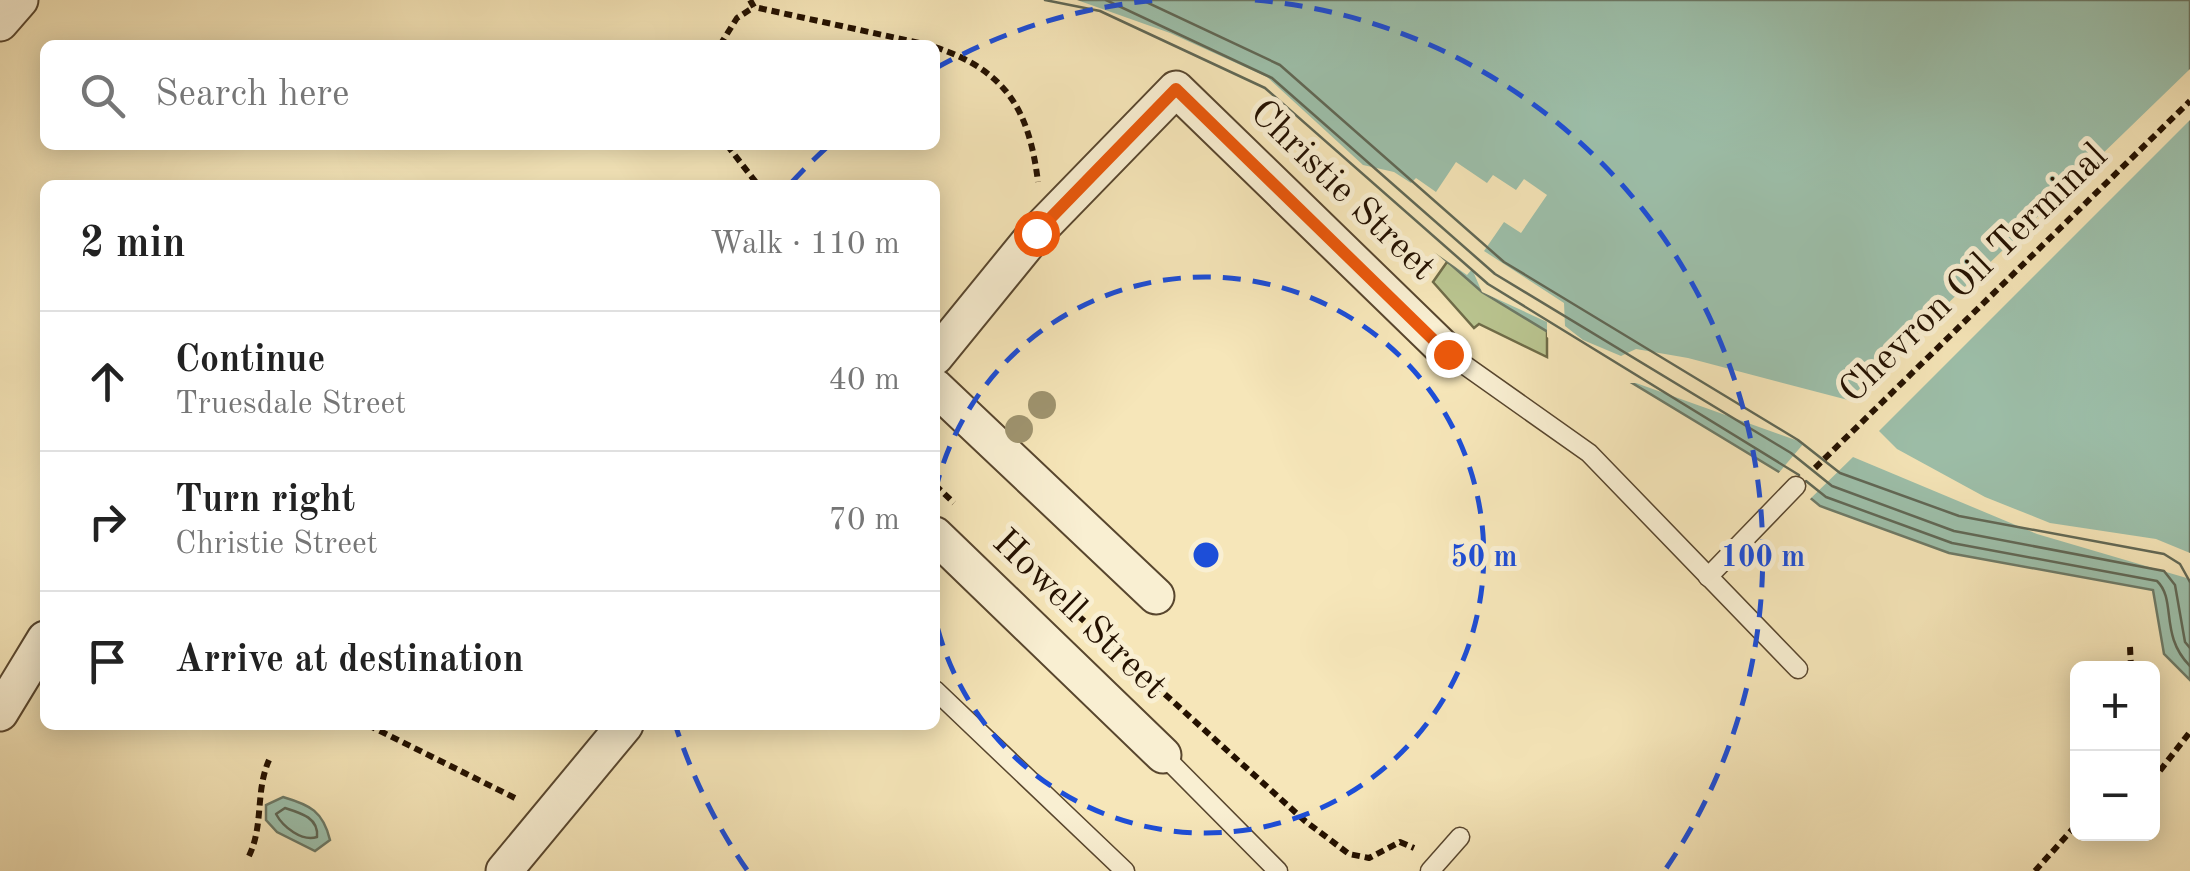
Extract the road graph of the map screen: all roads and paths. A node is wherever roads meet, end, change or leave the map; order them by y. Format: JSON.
{"nodes":[{"id":1,"x":20,"y":0,"type":"edge"},
{"id":2,"x":752,"y":3,"type":"edge"},
{"id":3,"x":0,"y":23,"type":"edge"},
{"id":4,"x":723,"y":40,"type":"edge"},
{"id":5,"x":907,"y":40,"type":"edge"},
{"id":6,"x":940,"y":49,"type":"edge"},
{"id":7,"x":2190,"y":100,"type":"edge"},
{"id":8,"x":730,"y":150,"type":"edge"},
{"id":9,"x":754,"y":180,"type":"edge"},
{"id":10,"x":1036,"y":233,"type":"junction"},
{"id":11,"x":940,"y":351,"type":"edge"},
{"id":12,"x":1448,"y":354,"type":"joint"},
{"id":13,"x":940,"y":392,"type":"edge"},
{"id":14,"x":1796,"y":486,"type":"joint"},
{"id":15,"x":940,"y":489,"type":"edge"},
{"id":16,"x":964,"y":511,"type":"dead end"},
{"id":17,"x":940,"y":541,"type":"edge"},
{"id":18,"x":1020,"y":563,"type":"dead end"},
{"id":19,"x":1708,"y":576,"type":"junction"},
{"id":20,"x":1156,"y":596,"type":"dead end"},
{"id":21,"x":40,"y":647,"type":"edge"},
{"id":22,"x":2130,"y":647,"type":"dead end"},
{"id":23,"x":2131,"y":661,"type":"edge"},
{"id":24,"x":1798,"y":670,"type":"dead end"},
{"id":25,"x":940,"y":695,"type":"edge"},
{"id":26,"x":0,"y":713,"type":"edge"},
{"id":27,"x":378,"y":730,"type":"edge"},
{"id":28,"x":621,"y":730,"type":"edge"},
{"id":29,"x":2190,"y":732,"type":"edge"},
{"id":30,"x":1164,"y":756,"type":"joint"},
{"id":31,"x":270,"y":760,"type":"dead end"},
{"id":32,"x":2160,"y":771,"type":"edge"},
{"id":33,"x":515,"y":798,"type":"dead end"},
{"id":34,"x":2070,"y":829,"type":"edge"},
{"id":35,"x":1460,"y":837,"type":"dead end"},
{"id":36,"x":249,"y":856,"type":"dead end"},
{"id":37,"x":1435,"y":865,"type":"edge"},
{"id":38,"x":518,"y":866,"type":"edge"},
{"id":39,"x":1125,"y":871,"type":"edge"},
{"id":40,"x":1278,"y":871,"type":"edge"},
{"id":41,"x":2034,"y":871,"type":"edge"}],
"edges":[{"from":1,"to":3,"type":"street"},
{"from":2,"to":4,"type":"path"},
{"from":2,"to":5,"type":"path"},
{"from":6,"to":10,"type":"path"},
{"from":7,"to":14,"type":"path","name":"Chevron Oil Terminal"},
{"from":8,"to":9,"type":"path"},
{"from":10,"to":11,"type":"street"},
{"from":10,"to":12,"type":"street","name":"Christie Street"},
{"from":12,"to":19,"type":"lane"},
{"from":13,"to":20,"type":"street"},
{"from":14,"to":19,"type":"lane"},
{"from":15,"to":16,"type":"path"},
{"from":17,"to":30,"type":"street","name":"Howell Street"},
{"from":18,"to":37,"type":"path"},
{"from":19,"to":24,"type":"lane"},
{"from":21,"to":26,"type":"street"},
{"from":22,"to":23,"type":"path"},
{"from":25,"to":39,"type":"lane"},
{"from":27,"to":33,"type":"path"},
{"from":28,"to":38,"type":"street"},
{"from":29,"to":32,"type":"path"},
{"from":30,"to":40,"type":"lane"},
{"from":31,"to":36,"type":"path"},
{"from":34,"to":41,"type":"path"},
{"from":35,"to":37,"type":"lane"}]}
